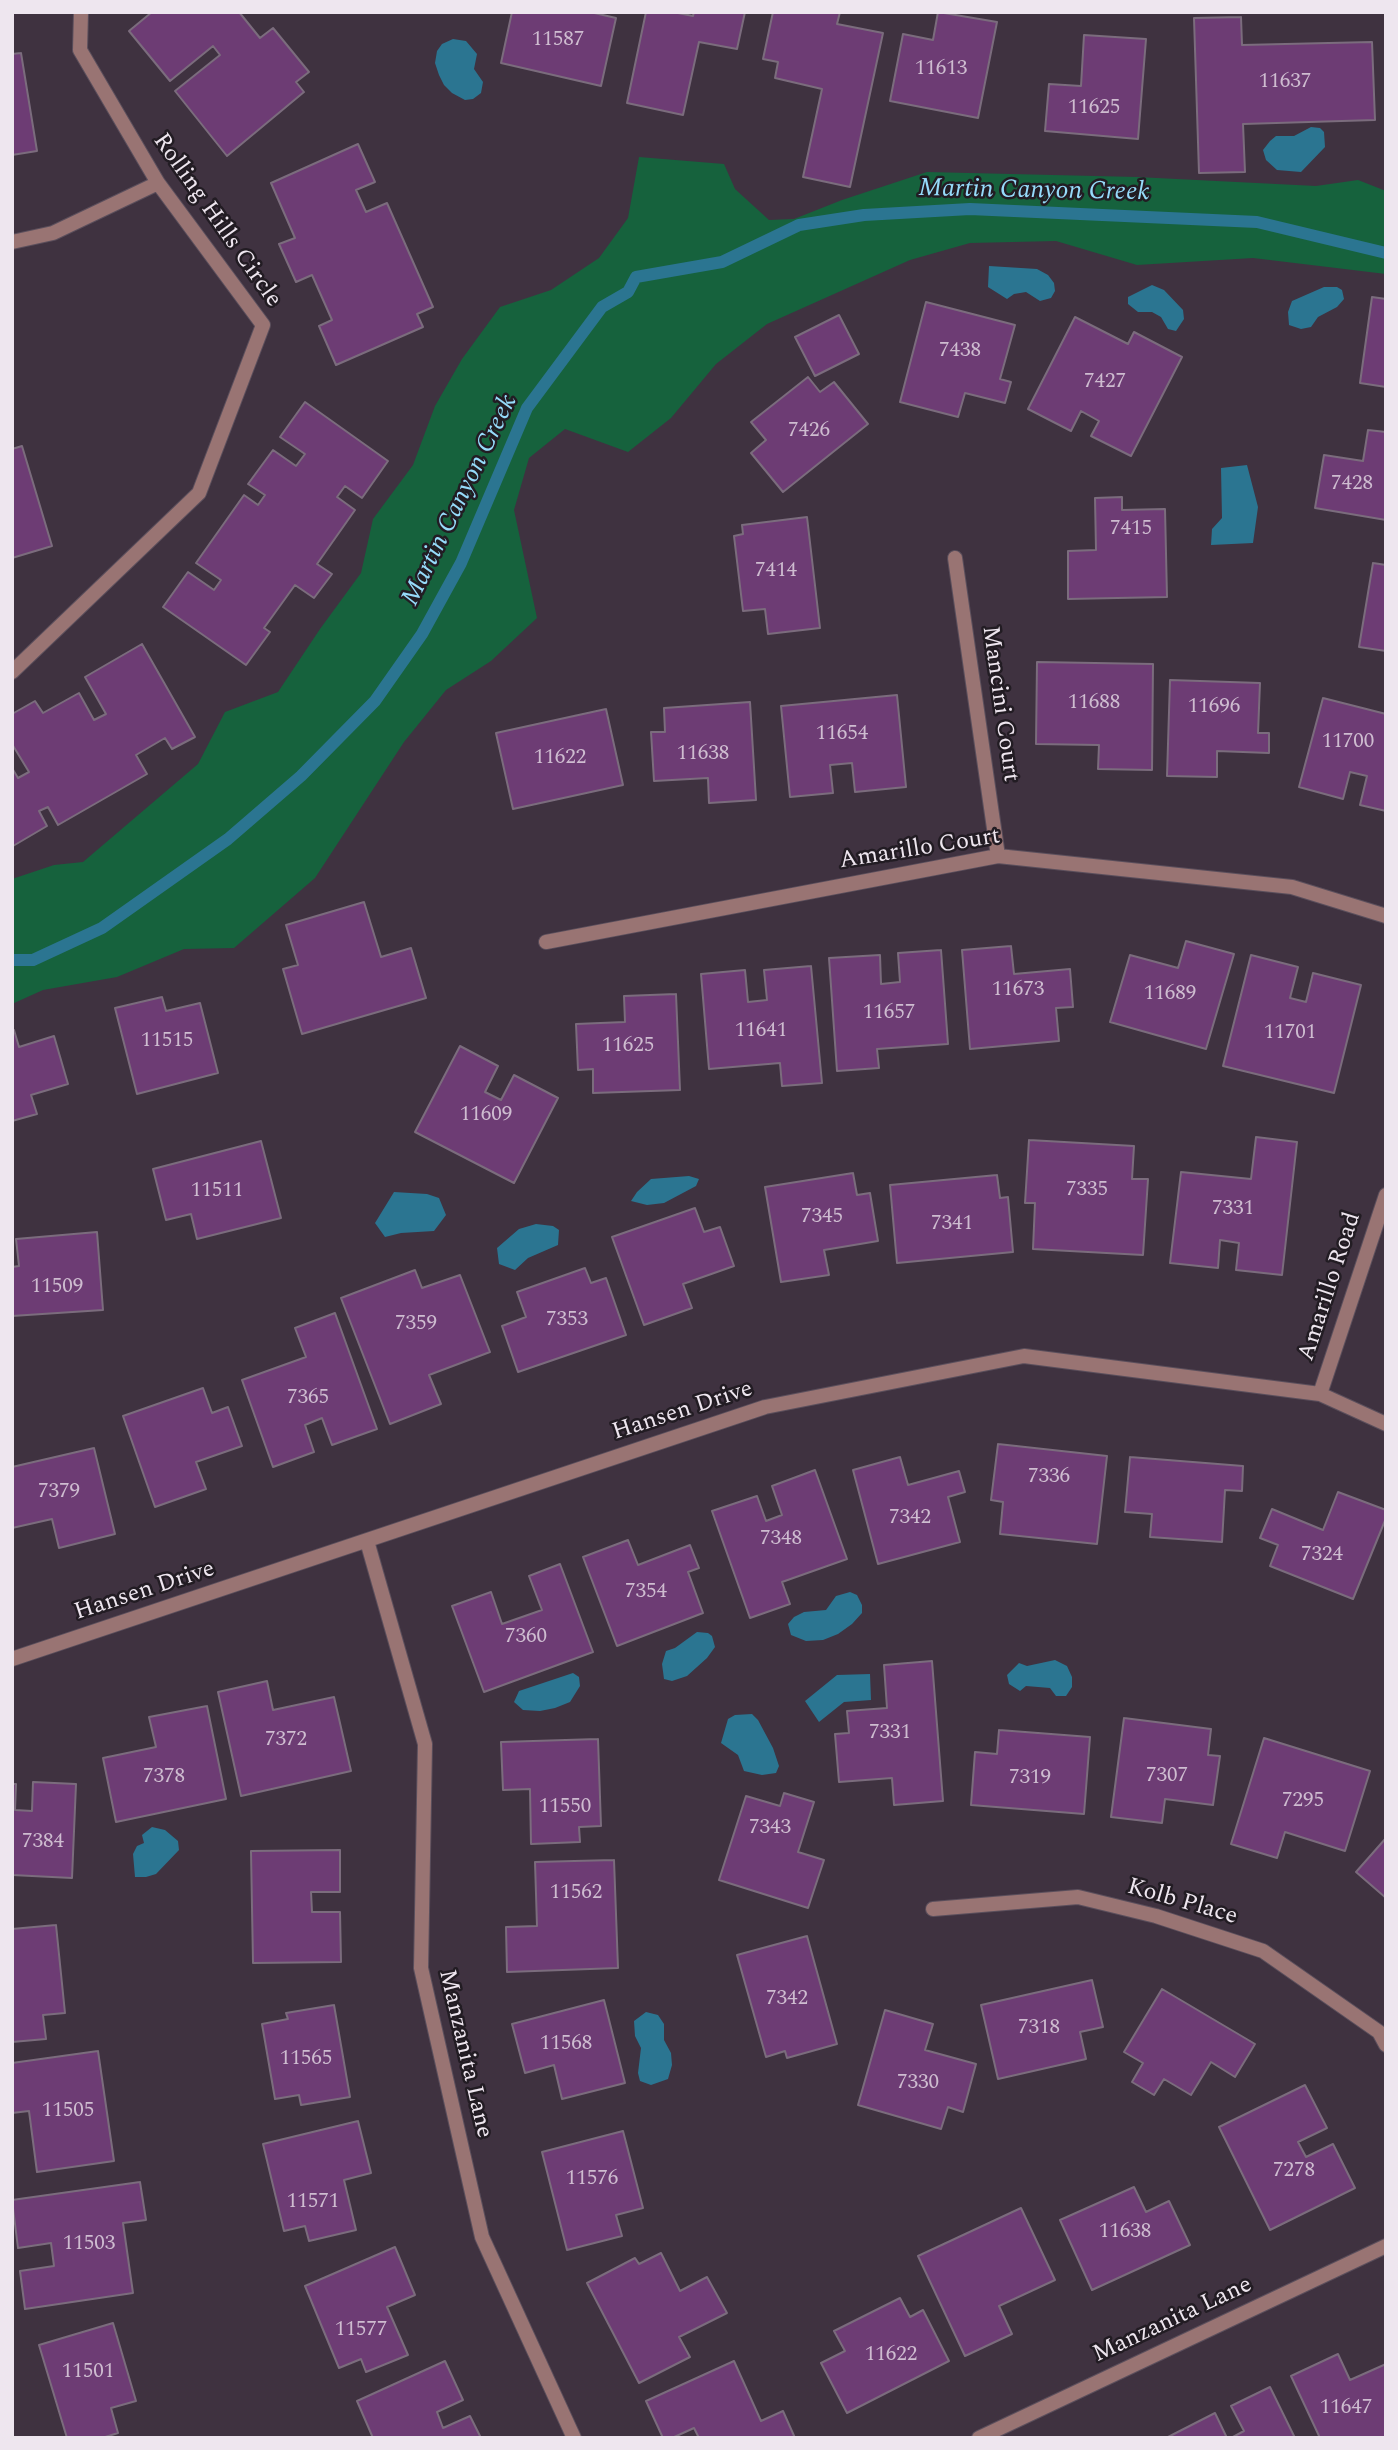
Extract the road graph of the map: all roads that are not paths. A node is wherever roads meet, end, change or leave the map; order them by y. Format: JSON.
{"nodes":[{"id":1,"x":80,"y":12,"type":"edge"},
{"id":2,"x":158,"y":183,"type":"junction"},
{"id":3,"x":12,"y":242,"type":"edge"},
{"id":4,"x":955,"y":558,"type":"dead end"},
{"id":5,"x":12,"y":672,"type":"edge"},
{"id":6,"x":998,"y":856,"type":"junction"},
{"id":7,"x":1386,"y":916,"type":"edge"},
{"id":8,"x":545,"y":942,"type":"dead end"},
{"id":9,"x":1386,"y":1195,"type":"edge"},
{"id":10,"x":1320,"y":1394,"type":"junction"},
{"id":11,"x":1386,"y":1424,"type":"edge"},
{"id":12,"x":367,"y":1541,"type":"junction"},
{"id":13,"x":12,"y":1659,"type":"edge"},
{"id":14,"x":933,"y":1909,"type":"dead end"},
{"id":15,"x":1386,"y":2045,"type":"edge"},
{"id":16,"x":1386,"y":2246,"type":"edge"},
{"id":17,"x":573,"y":2438,"type":"edge"},
{"id":18,"x":979,"y":2438,"type":"edge"}],
"edges":[{"from":1,"to":2,"type":"street","name":"Rolling Hills Circle"},
{"from":2,"to":3,"type":"street"},
{"from":2,"to":5,"type":"street","name":"Rolling Hills Circle"},
{"from":4,"to":6,"type":"street","name":"Mancini Court"},
{"from":6,"to":7,"type":"street","name":"Amarillo Court"},
{"from":6,"to":8,"type":"street","name":"Amarillo Court"},
{"from":9,"to":10,"type":"street","name":"Amarillo Road"},
{"from":10,"to":11,"type":"street","name":"Hansen Drive"},
{"from":10,"to":12,"type":"street","name":"Hansen Drive"},
{"from":12,"to":13,"type":"street","name":"Hansen Drive"},
{"from":12,"to":17,"type":"street","name":"Manzanita Lane"},
{"from":14,"to":15,"type":"street","name":"Kolb Place"},
{"from":16,"to":18,"type":"street","name":"Manzanita Lane"}]}
